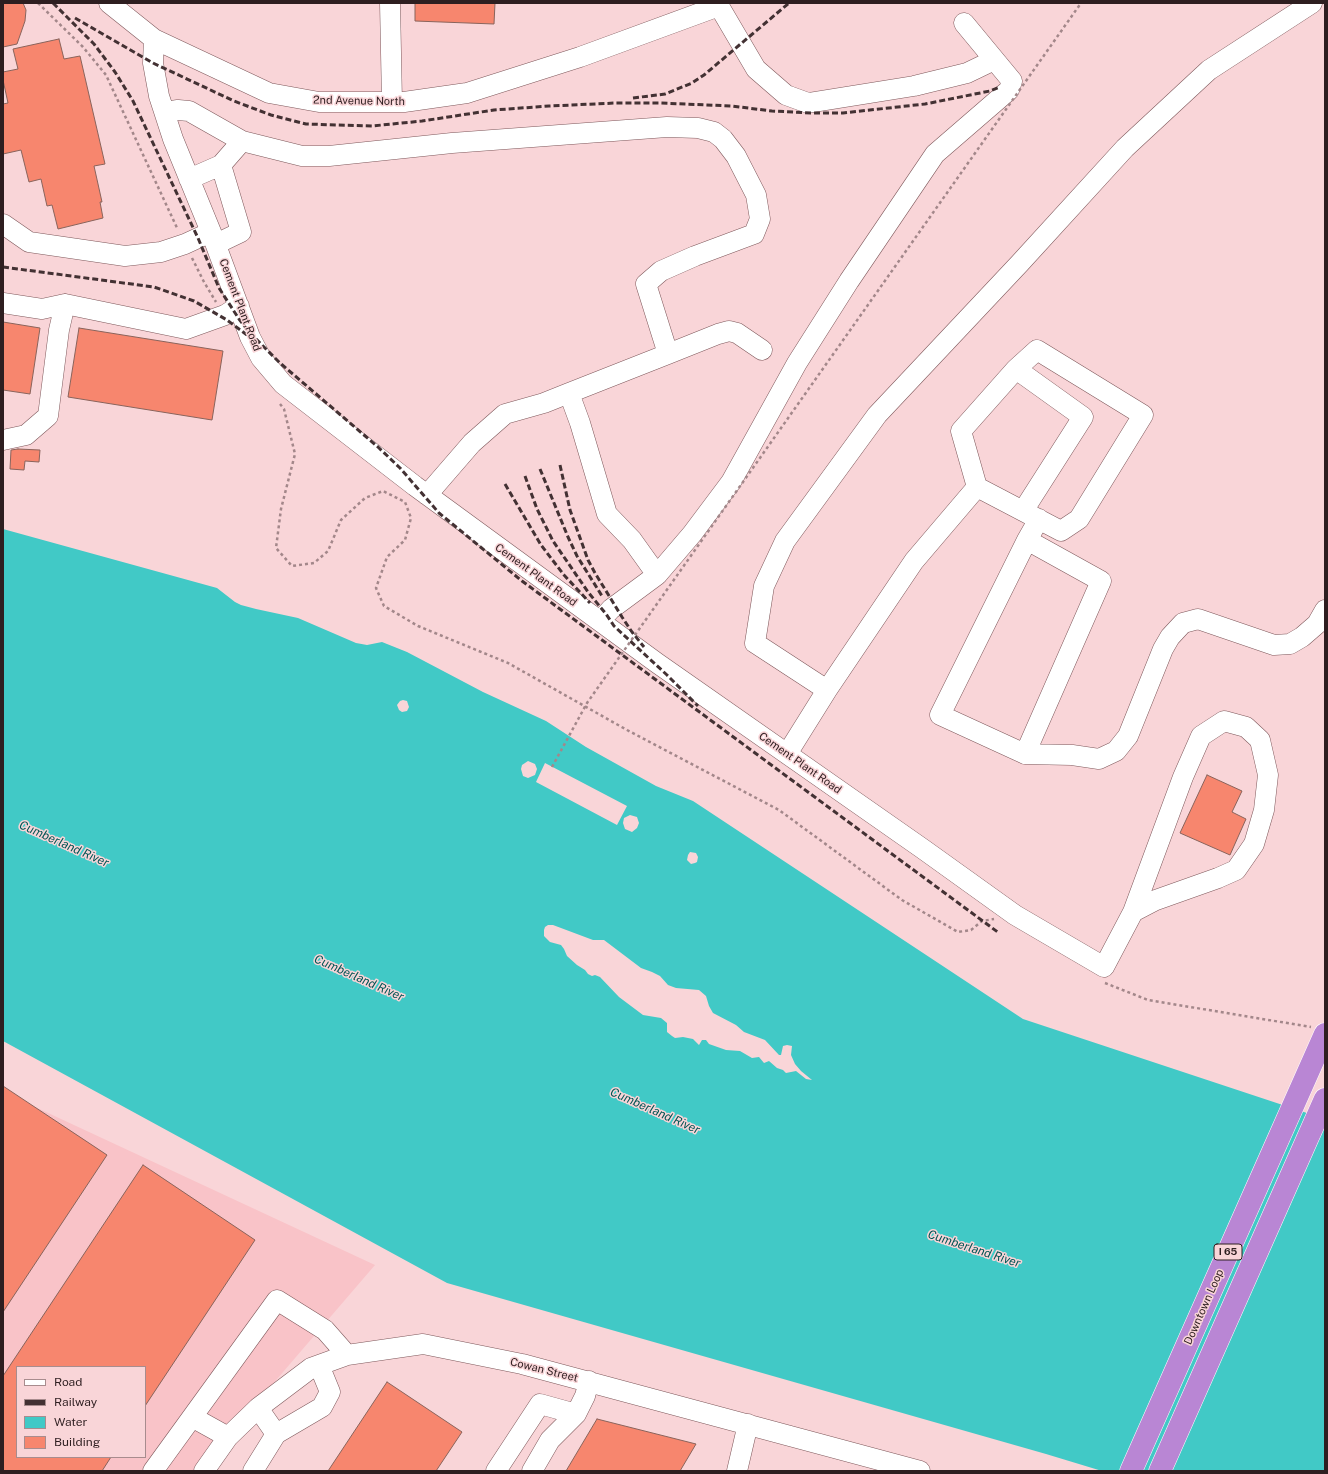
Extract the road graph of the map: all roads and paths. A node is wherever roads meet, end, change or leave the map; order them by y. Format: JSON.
{"nodes":[{"id":1,"x":109,"y":3,"type":"edge"},
{"id":2,"x":390,"y":3,"type":"edge"},
{"id":3,"x":1081,"y":3,"type":"edge"},
{"id":4,"x":1312,"y":3,"type":"edge"},
{"id":5,"x":964,"y":23,"type":"dead end"},
{"id":6,"x":154,"y":39,"type":"junction"},
{"id":7,"x":994,"y":60,"type":"junction"},
{"id":8,"x":392,"y":102,"type":"junction"},
{"id":9,"x":165,"y":112,"type":"junction"},
{"id":10,"x":242,"y":141,"type":"junction"},
{"id":11,"x":221,"y":165,"type":"junction"},
{"id":12,"x":189,"y":179,"type":"junction"},
{"id":13,"x":3,"y":224,"type":"edge"},
{"id":14,"x":214,"y":238,"type":"junction"},
{"id":15,"x":3,"y":303,"type":"edge"},
{"id":16,"x":65,"y":304,"type":"junction"},
{"id":17,"x":239,"y":306,"type":"junction"},
{"id":18,"x":762,"y":350,"type":"dead end"},
{"id":19,"x":668,"y":354,"type":"junction"},
{"id":20,"x":1016,"y":369,"type":"junction"},
{"id":21,"x":569,"y":393,"type":"junction"},
{"id":22,"x":3,"y":440,"type":"edge"},
{"id":23,"x":977,"y":487,"type":"junction"},
{"id":24,"x":427,"y":495,"type":"junction"},
{"id":25,"x":1031,"y":515,"type":"junction"},
{"id":26,"x":1027,"y":540,"type":"junction"},
{"id":27,"x":657,"y":575,"type":"junction"},
{"id":28,"x":1325,"y":610,"type":"edge"},
{"id":29,"x":600,"y":621,"type":"junction"},
{"id":30,"x":827,"y":690,"type":"junction"},
{"id":31,"x":787,"y":754,"type":"junction"},
{"id":32,"x":1025,"y":754,"type":"junction"},
{"id":33,"x":552,"y":767,"type":"dead end"},
{"id":34,"x":1133,"y":912,"type":"junction"},
{"id":35,"x":1325,"y":1034,"type":"edge"},
{"id":36,"x":1325,"y":1099,"type":"edge"},
{"id":37,"x":347,"y":1355,"type":"junction"},
{"id":38,"x":318,"y":1365,"type":"junction"},
{"id":39,"x":589,"y":1381,"type":"junction"},
{"id":40,"x":258,"y":1408,"type":"junction"},
{"id":41,"x":576,"y":1414,"type":"junction"},
{"id":42,"x":192,"y":1417,"type":"junction"},
{"id":43,"x":748,"y":1424,"type":"junction"},
{"id":44,"x":276,"y":1434,"type":"junction"},
{"id":45,"x":228,"y":1436,"type":"junction"},
{"id":46,"x":897,"y":1468,"type":"edge"},
{"id":47,"x":153,"y":1471,"type":"edge"},
{"id":48,"x":204,"y":1471,"type":"edge"},
{"id":49,"x":253,"y":1471,"type":"edge"},
{"id":50,"x":496,"y":1471,"type":"edge"},
{"id":51,"x":532,"y":1471,"type":"edge"},
{"id":52,"x":737,"y":1471,"type":"edge"},
{"id":53,"x":920,"y":1471,"type":"edge"},
{"id":54,"x":1132,"y":1471,"type":"edge"},
{"id":55,"x":1160,"y":1471,"type":"edge"}],
"edges":[{"from":1,"to":6,"type":"street","name":"2nd Avenue North"},
{"from":2,"to":8,"type":"street"},
{"from":3,"to":33,"type":"path","bridge":true},
{"from":4,"to":30,"type":"street"},
{"from":5,"to":7,"type":"street"},
{"from":6,"to":8,"type":"street","name":"2nd Avenue North"},
{"from":6,"to":9,"type":"street","name":"Cement Plant Road"},
{"from":7,"to":8,"type":"street","name":"2nd Avenue North"},
{"from":7,"to":27,"type":"street"},
{"from":9,"to":10,"type":"street"},
{"from":9,"to":12,"type":"street","name":"Cement Plant Road"},
{"from":10,"to":11,"type":"street"},
{"from":10,"to":19,"type":"street"},
{"from":11,"to":12,"type":"street"},
{"from":11,"to":14,"type":"street"},
{"from":12,"to":14,"type":"street","name":"Cement Plant Road"},
{"from":13,"to":14,"type":"street"},
{"from":14,"to":17,"type":"street","name":"Cement Plant Road"},
{"from":15,"to":16,"type":"street"},
{"from":16,"to":17,"type":"street"},
{"from":16,"to":22,"type":"street"},
{"from":17,"to":24,"type":"street","name":"Cement Plant Road"},
{"from":18,"to":19,"type":"street"},
{"from":19,"to":21,"type":"street"},
{"from":20,"to":23,"type":"street"},
{"from":20,"to":25,"type":"street"},
{"from":20,"to":25,"type":"street"},
{"from":21,"to":24,"type":"street"},
{"from":21,"to":27,"type":"street"},
{"from":23,"to":25,"type":"street"},
{"from":23,"to":30,"type":"street"},
{"from":24,"to":29,"type":"street","name":"Cement Plant Road"},
{"from":25,"to":26,"type":"street"},
{"from":26,"to":32,"type":"street"},
{"from":26,"to":32,"type":"street"},
{"from":27,"to":29,"type":"street"},
{"from":28,"to":32,"type":"street"},
{"from":29,"to":31,"type":"street","name":"Cement Plant Road"},
{"from":30,"to":31,"type":"street"},
{"from":31,"to":34,"type":"street","name":"Cement Plant Road"},
{"from":34,"to":34,"type":"street"},
{"from":35,"to":54,"type":"highway","name":"Downtown Loop","number":"I 65"},
{"from":36,"to":55,"type":"highway","number":"I 65"},
{"from":37,"to":38,"type":"street","name":"Cowan Street"},
{"from":37,"to":39,"type":"street","name":"Cowan Street"},
{"from":37,"to":42,"type":"street"},
{"from":38,"to":40,"type":"street","name":"Cowan Street"},
{"from":38,"to":44,"type":"street"},
{"from":39,"to":41,"type":"street"},
{"from":39,"to":43,"type":"street","name":"Cowan Street"},
{"from":40,"to":44,"type":"street"},
{"from":40,"to":45,"type":"street","name":"Cowan Street"},
{"from":41,"to":50,"type":"street"},
{"from":41,"to":51,"type":"street"},
{"from":42,"to":45,"type":"street"},
{"from":42,"to":47,"type":"street"},
{"from":43,"to":46,"type":"street","name":"Cowan Street"},
{"from":43,"to":52,"type":"street"},
{"from":44,"to":49,"type":"street"},
{"from":45,"to":48,"type":"street","name":"Cowan Street"},
{"from":46,"to":53,"type":"street","name":"Cowan Street"}]}
